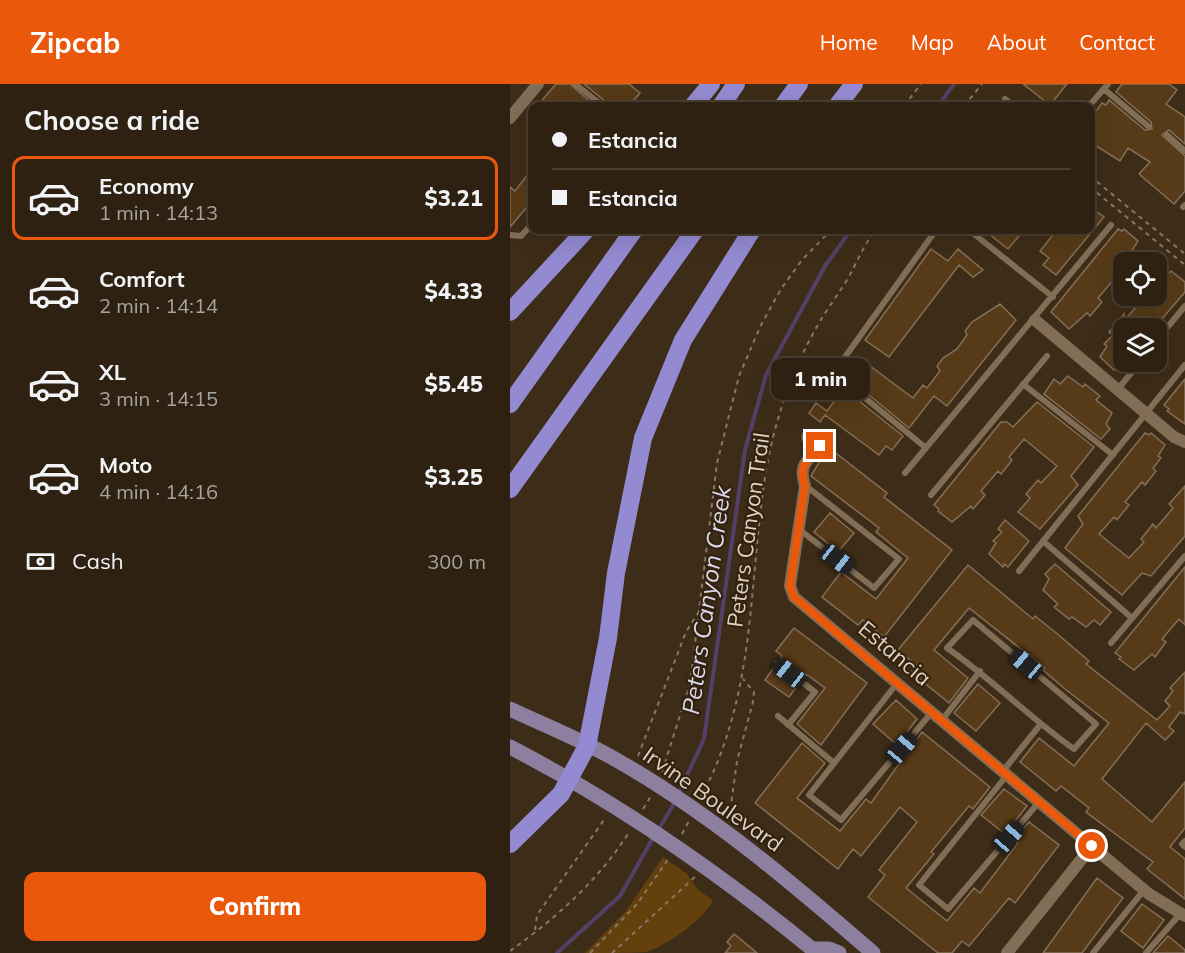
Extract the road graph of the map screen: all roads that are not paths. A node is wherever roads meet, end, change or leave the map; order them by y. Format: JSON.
{"nodes":[{"id":1,"x":575,"y":84,"type":"edge"},
{"id":2,"x":711,"y":84,"type":"edge"},
{"id":3,"x":736,"y":84,"type":"edge"},
{"id":4,"x":799,"y":84,"type":"edge"},
{"id":5,"x":854,"y":84,"type":"edge"},
{"id":6,"x":531,"y":86,"type":"edge"},
{"id":7,"x":1106,"y":87,"type":"edge"},
{"id":8,"x":1005,"y":99,"type":"dead end"},
{"id":9,"x":598,"y":102,"type":"edge"},
{"id":10,"x":696,"y":102,"type":"edge"},
{"id":11,"x":724,"y":102,"type":"edge"},
{"id":12,"x":786,"y":102,"type":"edge"},
{"id":13,"x":840,"y":102,"type":"edge"},
{"id":14,"x":1009,"y":102,"type":"edge"},
{"id":15,"x":1093,"y":102,"type":"edge"},
{"id":16,"x":510,"y":118,"type":"edge"},
{"id":17,"x":1148,"y":126,"type":"dead end"},
{"id":18,"x":1167,"y":135,"type":"dead end"},
{"id":19,"x":1185,"y":151,"type":"edge"},
{"id":20,"x":1111,"y":225,"type":"dead end"},
{"id":21,"x":528,"y":228,"type":"edge"},
{"id":22,"x":582,"y":234,"type":"edge"},
{"id":23,"x":631,"y":234,"type":"edge"},
{"id":24,"x":692,"y":234,"type":"edge"},
{"id":25,"x":749,"y":234,"type":"edge"},
{"id":26,"x":933,"y":234,"type":"edge"},
{"id":27,"x":974,"y":234,"type":"edge"},
{"id":28,"x":510,"y":235,"type":"edge"},
{"id":29,"x":1053,"y":297,"type":"junction"},
{"id":30,"x":1185,"y":306,"type":"edge"},
{"id":31,"x":510,"y":312,"type":"edge"},
{"id":32,"x":1035,"y":320,"type":"junction"},
{"id":33,"x":1167,"y":328,"type":"edge"},
{"id":34,"x":1047,"y":356,"type":"dead end"},
{"id":35,"x":1185,"y":365,"type":"edge"},
{"id":36,"x":1131,"y":372,"type":"edge"},
{"id":37,"x":1023,"y":384,"type":"junction"},
{"id":38,"x":1117,"y":389,"type":"junction"},
{"id":39,"x":510,"y":404,"type":"edge"},
{"id":40,"x":1147,"y":414,"type":"junction"},
{"id":41,"x":1185,"y":442,"type":"edge"},
{"id":42,"x":820,"y":446,"type":"dead end"},
{"id":43,"x":926,"y":448,"type":"junction"},
{"id":44,"x":1113,"y":455,"type":"junction"},
{"id":45,"x":905,"y":472,"type":"dead end"},
{"id":46,"x":805,"y":486,"type":"junction"},
{"id":47,"x":510,"y":489,"type":"edge"},
{"id":48,"x":931,"y":495,"type":"dead end"},
{"id":49,"x":800,"y":530,"type":"junction"},
{"id":50,"x":1043,"y":542,"type":"junction"},
{"id":51,"x":1185,"y":556,"type":"edge"},
{"id":52,"x":1019,"y":571,"type":"dead end"},
{"id":53,"x":1132,"y":618,"type":"junction"},
{"id":54,"x":1111,"y":644,"type":"dead end"},
{"id":55,"x":777,"y":663,"type":"dead end"},
{"id":56,"x":980,"y":671,"type":"junction"},
{"id":57,"x":898,"y":682,"type":"junction"},
{"id":58,"x":510,"y":709,"type":"edge"},
{"id":59,"x":937,"y":715,"type":"junction"},
{"id":60,"x":778,"y":716,"type":"dead end"},
{"id":61,"x":788,"y":725,"type":"junction"},
{"id":62,"x":1040,"y":725,"type":"junction"},
{"id":63,"x":587,"y":746,"type":"junction"},
{"id":64,"x":510,"y":747,"type":"edge"},
{"id":65,"x":834,"y":763,"type":"junction"},
{"id":66,"x":1005,"y":773,"type":"junction"},
{"id":67,"x":569,"y":777,"type":"junction"},
{"id":68,"x":1039,"y":802,"type":"junction"},
{"id":69,"x":1185,"y":841,"type":"edge"},
{"id":70,"x":510,"y":844,"type":"edge"},
{"id":71,"x":1092,"y":846,"type":"junction"},
{"id":72,"x":1185,"y":847,"type":"edge"},
{"id":73,"x":1144,"y":890,"type":"junction"},
{"id":74,"x":1184,"y":914,"type":"edge"},
{"id":75,"x":815,"y":951,"type":"edge"},
{"id":76,"x":838,"y":953,"type":"edge"},
{"id":77,"x":873,"y":953,"type":"edge"},
{"id":78,"x":1007,"y":953,"type":"edge"},
{"id":79,"x":1093,"y":953,"type":"edge"},
{"id":80,"x":1146,"y":953,"type":"edge"}],
"edges":[{"from":1,"to":9,"type":"lane"},
{"from":2,"to":10,"type":"highway"},
{"from":3,"to":11,"type":"highway"},
{"from":4,"to":12,"type":"highway"},
{"from":5,"to":13,"type":"highway"},
{"from":6,"to":16,"type":"street"},
{"from":7,"to":15,"type":"lane"},
{"from":7,"to":17,"type":"lane"},
{"from":8,"to":14,"type":"lane"},
{"from":18,"to":19,"type":"lane"},
{"from":20,"to":29,"type":"lane"},
{"from":21,"to":28,"type":"lane"},
{"from":22,"to":31,"type":"highway"},
{"from":23,"to":39,"type":"highway"},
{"from":24,"to":47,"type":"highway"},
{"from":25,"to":63,"type":"highway"},
{"from":26,"to":43,"type":"lane"},
{"from":27,"to":29,"type":"lane"},
{"from":29,"to":32,"type":"lane"},
{"from":30,"to":33,"type":"lane"},
{"from":32,"to":38,"type":"street"},
{"from":32,"to":43,"type":"lane"},
{"from":34,"to":37,"type":"lane"},
{"from":35,"to":40,"type":"lane"},
{"from":36,"to":38,"type":"lane"},
{"from":37,"to":44,"type":"lane"},
{"from":37,"to":48,"type":"lane"},
{"from":38,"to":40,"type":"street"},
{"from":40,"to":41,"type":"street"},
{"from":40,"to":44,"type":"lane"},
{"from":42,"to":46,"type":"street","name":"Estancia"},
{"from":43,"to":45,"type":"lane"},
{"from":44,"to":50,"type":"lane"},
{"from":46,"to":49,"type":"street","name":"Estancia"},
{"from":46,"to":49,"type":"lane"},
{"from":49,"to":57,"type":"street","name":"Estancia"},
{"from":50,"to":52,"type":"lane"},
{"from":50,"to":53,"type":"lane"},
{"from":51,"to":53,"type":"lane"},
{"from":53,"to":54,"type":"lane"},
{"from":55,"to":61,"type":"lane"},
{"from":56,"to":59,"type":"lane"},
{"from":56,"to":62,"type":"lane"},
{"from":56,"to":62,"type":"lane"},
{"from":57,"to":59,"type":"street","name":"Estancia"},
{"from":57,"to":65,"type":"lane"},
{"from":58,"to":63,"type":"main road","name":"Irvine Boulevard"},
{"from":59,"to":65,"type":"lane"},
{"from":59,"to":66,"type":"street","name":"Estancia"},
{"from":60,"to":61,"type":"lane"},
{"from":61,"to":65,"type":"lane"},
{"from":62,"to":66,"type":"lane"},
{"from":63,"to":67,"type":"highway"},
{"from":63,"to":77,"type":"main road","name":"Irvine Boulevard"},
{"from":64,"to":67,"type":"main road"},
{"from":66,"to":68,"type":"street","name":"Estancia"},
{"from":66,"to":68,"type":"lane"},
{"from":67,"to":70,"type":"highway"},
{"from":67,"to":75,"type":"main road"},
{"from":68,"to":71,"type":"street","name":"Estancia"},
{"from":69,"to":72,"type":"lane"},
{"from":71,"to":73,"type":"street","name":"Estancia"},
{"from":71,"to":78,"type":"street"},
{"from":73,"to":74,"type":"street","name":"Estancia"},
{"from":73,"to":79,"type":"lane"},
{"from":74,"to":80,"type":"lane"},
{"from":75,"to":76,"type":"main road"}]}
